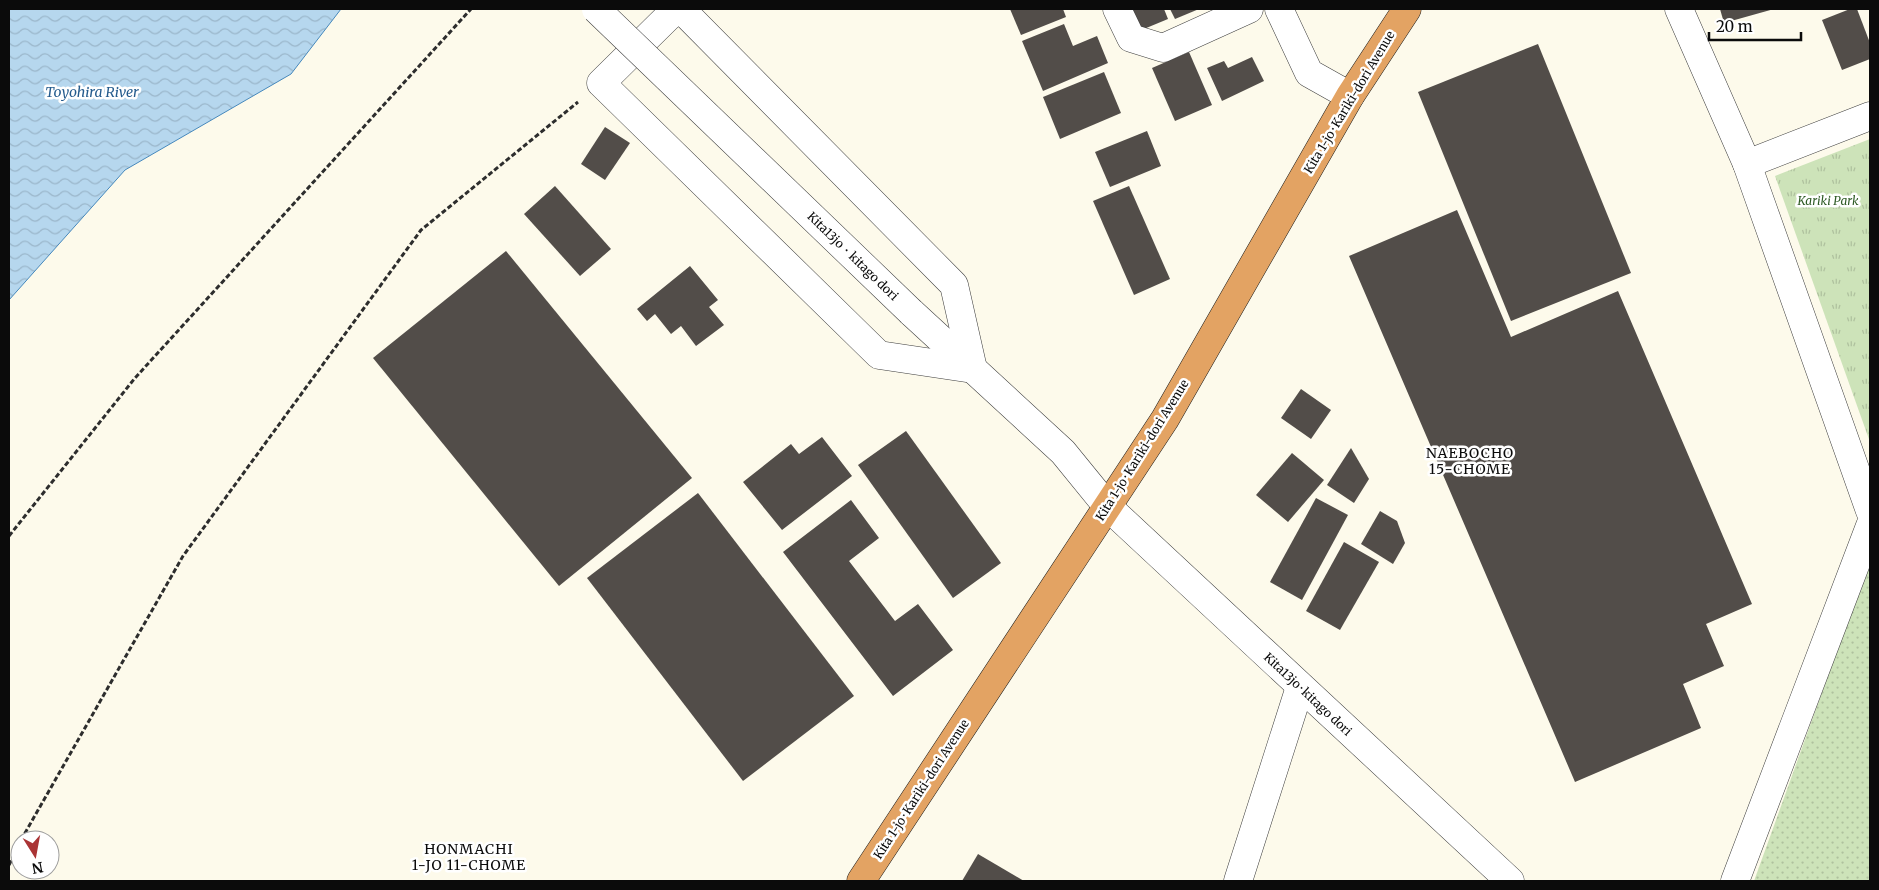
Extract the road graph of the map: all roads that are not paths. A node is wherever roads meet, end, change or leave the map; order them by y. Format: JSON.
{"nodes":[{"id":1,"x":596,"y":9,"type":"edge"},
{"id":2,"x":676,"y":9,"type":"edge"},
{"id":3,"x":681,"y":9,"type":"edge"},
{"id":4,"x":1117,"y":9,"type":"edge"},
{"id":5,"x":1249,"y":9,"type":"edge"},
{"id":6,"x":1279,"y":9,"type":"edge"},
{"id":7,"x":1407,"y":9,"type":"edge"},
{"id":8,"x":1679,"y":9,"type":"edge"},
{"id":9,"x":1350,"y":96,"type":"junction"},
{"id":10,"x":1870,"y":116,"type":"edge"},
{"id":11,"x":1747,"y":164,"type":"junction"},
{"id":12,"x":973,"y":369,"type":"junction"},
{"id":13,"x":1108,"y":506,"type":"junction"},
{"id":14,"x":1870,"y":512,"type":"edge"},
{"id":15,"x":1870,"y":526,"type":"edge"},
{"id":16,"x":1300,"y":687,"type":"junction"},
{"id":17,"x":861,"y":881,"type":"edge"},
{"id":18,"x":1238,"y":881,"type":"edge"},
{"id":19,"x":1510,"y":881,"type":"edge"},
{"id":20,"x":1735,"y":881,"type":"edge"}],
"edges":[{"from":1,"to":12,"type":"street","name":"Kita13jo・kitago dori","bridge":true},
{"from":2,"to":12,"type":"street"},
{"from":3,"to":12,"type":"street"},
{"from":4,"to":5,"type":"street"},
{"from":6,"to":9,"type":"street"},
{"from":7,"to":9,"type":"highway","name":"Kita 1-jo･Kariki-dori Avenue"},
{"from":8,"to":11,"type":"street"},
{"from":9,"to":13,"type":"highway","name":"Kita 1-jo･Kariki-dori Avenue"},
{"from":10,"to":11,"type":"street"},
{"from":11,"to":14,"type":"street"},
{"from":12,"to":13,"type":"street","name":"Kita13jo・kitago dori"},
{"from":13,"to":16,"type":"street","name":"Kita13jo･kitago dori"},
{"from":13,"to":17,"type":"highway","name":"Kita 1-jo･Kariki-dori Avenue"},
{"from":15,"to":20,"type":"street"},
{"from":16,"to":18,"type":"street"},
{"from":16,"to":19,"type":"street","name":"Kita13jo･kitago dori"}]}
